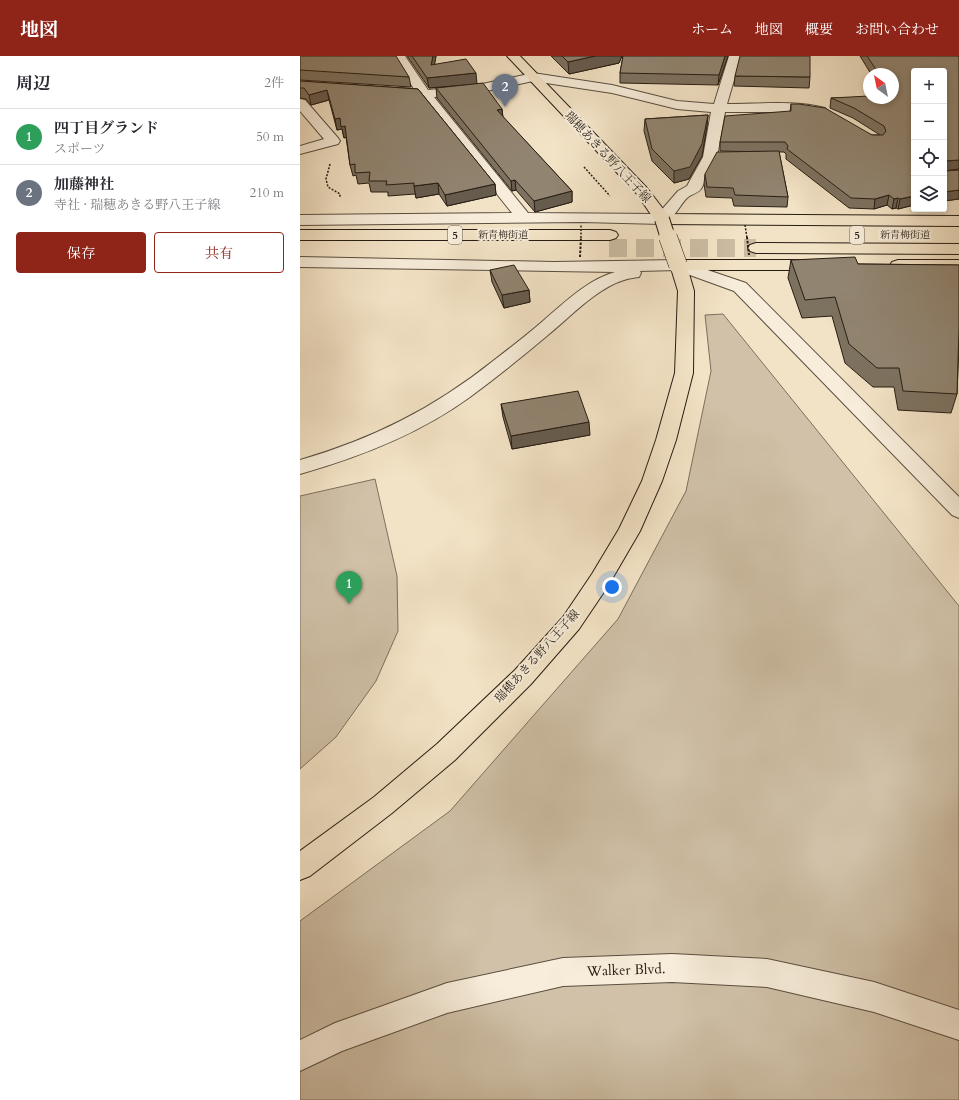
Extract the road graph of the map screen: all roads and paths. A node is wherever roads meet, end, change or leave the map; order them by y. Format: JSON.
{"nodes":[{"id":1,"x":399,"y":56,"type":"edge"},
{"id":2,"x":513,"y":56,"type":"edge"},
{"id":3,"x":735,"y":56,"type":"edge"},
{"id":4,"x":533,"y":77,"type":"junction"},
{"id":5,"x":377,"y":91,"type":"edge"},
{"id":6,"x":424,"y":94,"type":"junction"},
{"id":7,"x":300,"y":103,"type":"edge"},
{"id":8,"x":719,"y":108,"type":"junction"},
{"id":9,"x":834,"y":116,"type":"edge"},
{"id":10,"x":300,"y":150,"type":"edge"},
{"id":11,"x":710,"y":157,"type":"junction"},
{"id":12,"x":725,"y":157,"type":"edge"},
{"id":13,"x":332,"y":160,"type":"dead end"},
{"id":14,"x":582,"y":163,"type":"dead end"},
{"id":15,"x":612,"y":198,"type":"dead end"},
{"id":16,"x":524,"y":218,"type":"junction"},
{"id":17,"x":359,"y":219,"type":"junction"},
{"id":18,"x":662,"y":219,"type":"junction"},
{"id":19,"x":300,"y":220,"type":"edge"},
{"id":20,"x":959,"y":221,"type":"edge"},
{"id":21,"x":581,"y":225,"type":"dead end"},
{"id":22,"x":300,"y":235,"type":"edge"},
{"id":23,"x":959,"y":235,"type":"edge"},
{"id":24,"x":751,"y":241,"type":"junction"},
{"id":25,"x":300,"y":247,"type":"edge"},
{"id":26,"x":959,"y":249,"type":"edge"},
{"id":27,"x":580,"y":258,"type":"dead end"},
{"id":28,"x":300,"y":262,"type":"edge"},
{"id":29,"x":678,"y":265,"type":"junction"},
{"id":30,"x":834,"y":265,"type":"edge"},
{"id":31,"x":881,"y":265,"type":"edge"},
{"id":32,"x":959,"y":265,"type":"edge"},
{"id":33,"x":300,"y":467,"type":"edge"},
{"id":34,"x":959,"y":510,"type":"edge"},
{"id":35,"x":300,"y":867,"type":"edge"},
{"id":36,"x":959,"y":1025,"type":"edge"},
{"id":37,"x":300,"y":1056,"type":"edge"}],
"edges":[{"from":1,"to":6,"type":"street"},
{"from":2,"to":4,"type":"main road","name":"瑞穂あきる野八王子線"},
{"from":3,"to":8,"type":"street"},
{"from":4,"to":6,"type":"street"},
{"from":4,"to":8,"type":"street"},
{"from":4,"to":18,"type":"main road","name":"瑞穂あきる野八王子線"},
{"from":5,"to":6,"type":"street"},
{"from":6,"to":16,"type":"street"},
{"from":7,"to":10,"type":"street"},
{"from":8,"to":9,"type":"street"},
{"from":8,"to":11,"type":"street"},
{"from":11,"to":12,"type":"street"},
{"from":11,"to":18,"type":"street"},
{"from":13,"to":17,"type":"path"},
{"from":14,"to":15,"type":"path"},
{"from":16,"to":17,"type":"street"},
{"from":16,"to":18,"type":"street"},
{"from":17,"to":19,"type":"street"},
{"from":18,"to":20,"type":"main road"},
{"from":18,"to":29,"type":"main road","name":"瑞穂あきる野八王子線","bridge":true},
{"from":21,"to":27,"type":"path","bridge":true},
{"from":22,"to":25,"type":"main road","name":"新青梅街道","number":"5"},
{"from":23,"to":24,"type":"main road","name":"新青梅街道","number":"5"},
{"from":24,"to":24,"type":"path","bridge":true},
{"from":24,"to":26,"type":"main road","name":"新青梅街道","number":"5"},
{"from":28,"to":29,"type":"street"},
{"from":29,"to":30,"type":"main road"},
{"from":29,"to":33,"type":"street"},
{"from":29,"to":34,"type":"street"},
{"from":29,"to":35,"type":"main road","name":"瑞穂あきる野八王子線"},
{"from":31,"to":32,"type":"main road"},
{"from":36,"to":37,"type":"street","name":"Walker Blvd."}]}
